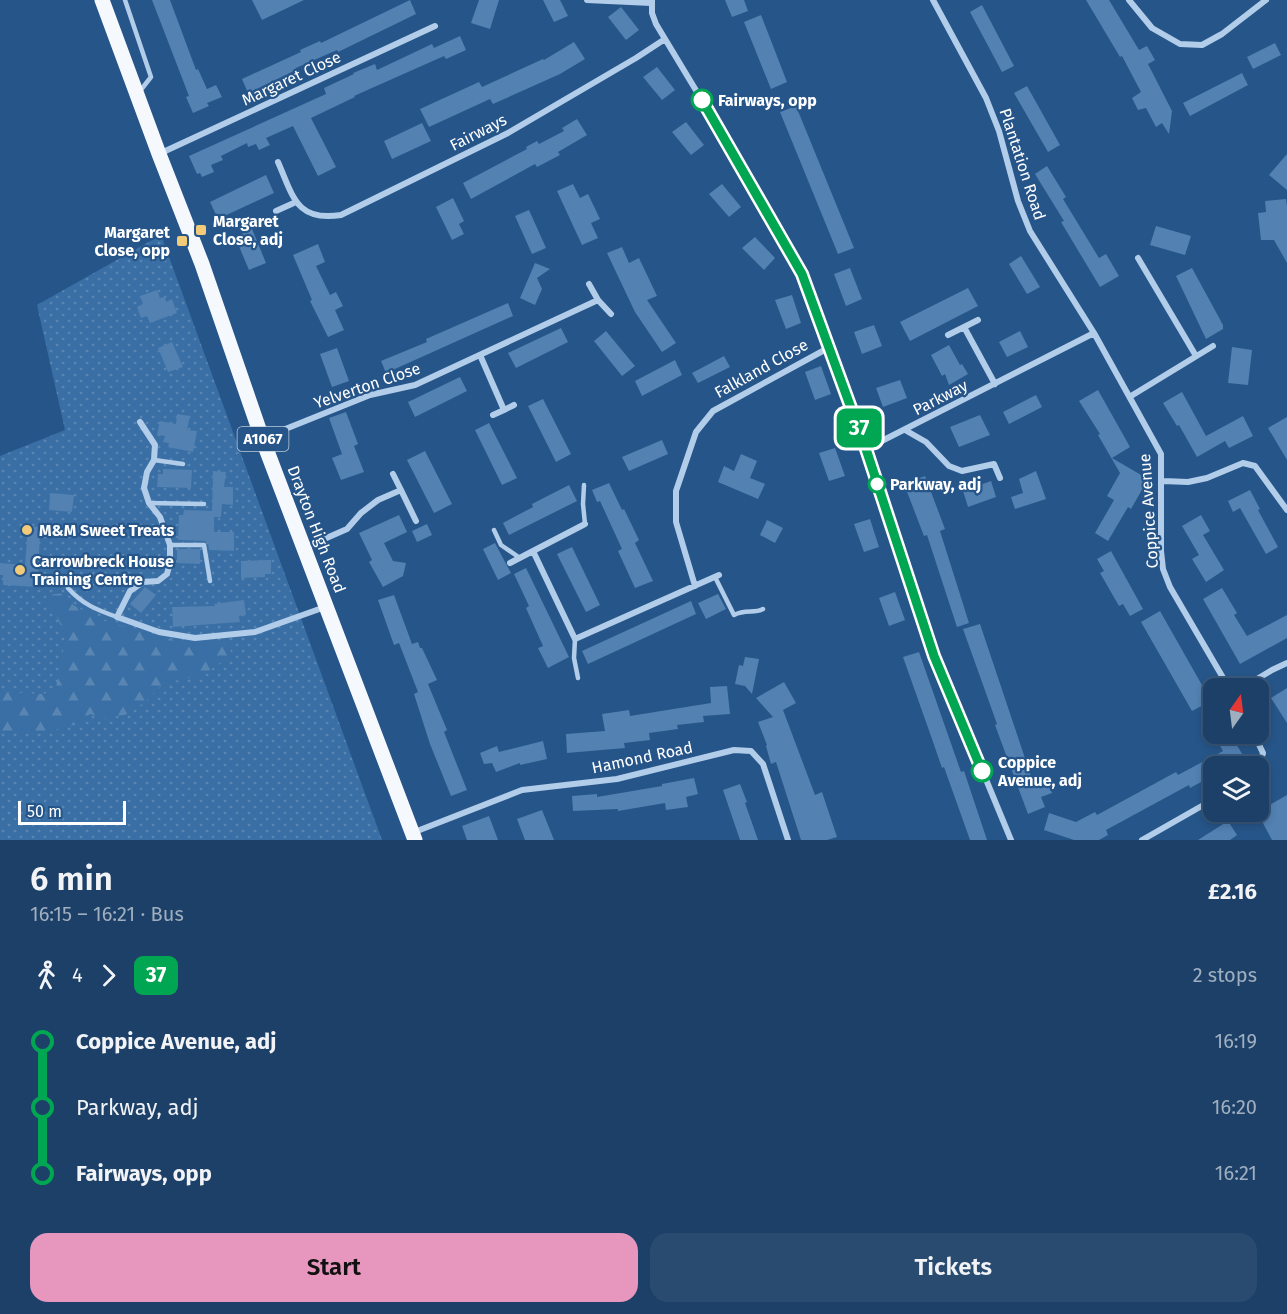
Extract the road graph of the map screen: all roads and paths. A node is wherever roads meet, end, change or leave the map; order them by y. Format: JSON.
{"nodes":[{"id":1,"x":102,"y":0,"type":"edge"},
{"id":2,"x":125,"y":0,"type":"edge"},
{"id":3,"x":587,"y":0,"type":"edge"},
{"id":4,"x":933,"y":0,"type":"edge"},
{"id":5,"x":1129,"y":0,"type":"edge"},
{"id":6,"x":1266,"y":0,"type":"edge"},
{"id":7,"x":652,"y":2,"type":"edge"},
{"id":8,"x":435,"y":26,"type":"dead end"},
{"id":9,"x":665,"y":39,"type":"junction"},
{"id":10,"x":138,"y":94,"type":"junction"},
{"id":11,"x":159,"y":154,"type":"junction"},
{"id":12,"x":278,"y":162,"type":"dead end"},
{"id":13,"x":296,"y":202,"type":"junction"},
{"id":14,"x":276,"y":211,"type":"dead end"},
{"id":15,"x":1138,"y":258,"type":"dead end"},
{"id":16,"x":589,"y":284,"type":"dead end"},
{"id":17,"x":598,"y":300,"type":"junction"},
{"id":18,"x":611,"y":314,"type":"dead end"},
{"id":19,"x":978,"y":320,"type":"dead end"},
{"id":20,"x":964,"y":327,"type":"junction"},
{"id":21,"x":1094,"y":333,"type":"junction"},
{"id":22,"x":948,"y":335,"type":"dead end"},
{"id":23,"x":1213,"y":346,"type":"dead end"},
{"id":24,"x":830,"y":347,"type":"junction"},
{"id":25,"x":480,"y":355,"type":"junction"},
{"id":26,"x":1196,"y":356,"type":"junction"},
{"id":27,"x":995,"y":384,"type":"junction"},
{"id":28,"x":1131,"y":396,"type":"junction"},
{"id":29,"x":514,"y":405,"type":"dead end"},
{"id":30,"x":504,"y":410,"type":"junction"},
{"id":31,"x":493,"y":415,"type":"dead end"},
{"id":32,"x":140,"y":422,"type":"dead end"},
{"id":33,"x":905,"y":430,"type":"junction"},
{"id":34,"x":262,"y":438,"type":"junction"},
{"id":35,"x":866,"y":449,"type":"junction"},
{"id":36,"x":154,"y":460,"type":"junction"},
{"id":37,"x":183,"y":464,"type":"dead end"},
{"id":38,"x":393,"y":474,"type":"dead end"},
{"id":39,"x":1000,"y":478,"type":"dead end"},
{"id":40,"x":1162,"y":481,"type":"junction"},
{"id":41,"x":584,"y":485,"type":"dead end"},
{"id":42,"x":401,"y":490,"type":"junction"},
{"id":43,"x":149,"y":503,"type":"junction"},
{"id":44,"x":204,"y":504,"type":"dead end"},
{"id":45,"x":1287,"y":510,"type":"edge"},
{"id":46,"x":416,"y":521,"type":"dead end"},
{"id":47,"x":585,"y":524,"type":"joint"},
{"id":48,"x":494,"y":530,"type":"dead end"},
{"id":49,"x":170,"y":545,"type":"junction"},
{"id":50,"x":305,"y":547,"type":"junction"},
{"id":51,"x":533,"y":551,"type":"junction"},
{"id":52,"x":520,"y":558,"type":"junction"},
{"id":53,"x":510,"y":563,"type":"dead end"},
{"id":54,"x":717,"y":576,"type":"joint"},
{"id":55,"x":210,"y":581,"type":"dead end"},
{"id":56,"x":695,"y":586,"type":"junction"},
{"id":57,"x":68,"y":588,"type":"dead end"},
{"id":58,"x":327,"y":606,"type":"junction"},
{"id":59,"x":764,"y":609,"type":"dead end"},
{"id":60,"x":117,"y":617,"type":"junction"},
{"id":61,"x":575,"y":639,"type":"junction"},
{"id":62,"x":1287,"y":663,"type":"edge"},
{"id":63,"x":578,"y":678,"type":"dead end"},
{"id":64,"x":1223,"y":678,"type":"edge"},
{"id":65,"x":1259,"y":678,"type":"edge"},
{"id":66,"x":1203,"y":805,"type":"edge"},
{"id":67,"x":413,"y":836,"type":"edge"},
{"id":68,"x":788,"y":840,"type":"edge"},
{"id":69,"x":1011,"y":840,"type":"edge"},
{"id":70,"x":1142,"y":840,"type":"edge"}],
"edges":[{"from":1,"to":10,"type":"main road","name":"Drayton High Road","number":"A1067"},
{"from":2,"to":10,"type":"lane"},
{"from":3,"to":7,"type":"street"},
{"from":4,"to":21,"type":"street","name":"Plantation Road"},
{"from":5,"to":6,"type":"street"},
{"from":7,"to":9,"type":"street"},
{"from":8,"to":11,"type":"street","name":"Margaret Close"},
{"from":9,"to":13,"type":"street","name":"Fairways"},
{"from":9,"to":24,"type":"street"},
{"from":10,"to":11,"type":"main road","name":"Drayton High Road","number":"A1067"},
{"from":11,"to":34,"type":"main road","name":"Drayton High Road","number":"A1067"},
{"from":12,"to":13,"type":"street"},
{"from":13,"to":14,"type":"street"},
{"from":15,"to":26,"type":"street"},
{"from":16,"to":17,"type":"street"},
{"from":17,"to":18,"type":"street"},
{"from":17,"to":25,"type":"street","name":"Yelverton Close"},
{"from":19,"to":20,"type":"street"},
{"from":20,"to":22,"type":"street"},
{"from":20,"to":27,"type":"street","name":"Parkway"},
{"from":21,"to":27,"type":"street","name":"Parkway"},
{"from":21,"to":28,"type":"street","name":"Coppice Avenue"},
{"from":23,"to":26,"type":"street"},
{"from":24,"to":35,"type":"street"},
{"from":24,"to":56,"type":"street","name":"Falkland Close"},
{"from":25,"to":30,"type":"street"},
{"from":25,"to":34,"type":"street","name":"Yelverton Close"},
{"from":26,"to":28,"type":"street"},
{"from":27,"to":33,"type":"street","name":"Parkway"},
{"from":28,"to":40,"type":"street","name":"Coppice Avenue"},
{"from":29,"to":30,"type":"street"},
{"from":30,"to":31,"type":"street"},
{"from":32,"to":36,"type":"street"},
{"from":33,"to":35,"type":"street","name":"Parkway"},
{"from":33,"to":39,"type":"street"},
{"from":34,"to":50,"type":"main road","name":"Drayton High Road","number":"A1067"},
{"from":35,"to":69,"type":"street"},
{"from":36,"to":37,"type":"lane"},
{"from":36,"to":43,"type":"street"},
{"from":38,"to":42,"type":"street"},
{"from":40,"to":45,"type":"street"},
{"from":40,"to":64,"type":"street","name":"Coppice Avenue"},
{"from":41,"to":47,"type":"lane"},
{"from":42,"to":46,"type":"street"},
{"from":42,"to":50,"type":"street"},
{"from":43,"to":44,"type":"lane"},
{"from":43,"to":49,"type":"street"},
{"from":47,"to":51,"type":"street"},
{"from":48,"to":52,"type":"lane"},
{"from":49,"to":55,"type":"lane"},
{"from":49,"to":60,"type":"street"},
{"from":50,"to":58,"type":"main road","name":"Drayton High Road","number":"A1067"},
{"from":51,"to":52,"type":"street"},
{"from":51,"to":61,"type":"street"},
{"from":52,"to":53,"type":"street"},
{"from":54,"to":56,"type":"street"},
{"from":54,"to":59,"type":"lane"},
{"from":56,"to":61,"type":"street"},
{"from":57,"to":60,"type":"lane"},
{"from":58,"to":60,"type":"street"},
{"from":58,"to":67,"type":"main road","name":"Drayton High Road","number":"A1067"},
{"from":61,"to":63,"type":"lane"},
{"from":62,"to":65,"type":"street"},
{"from":66,"to":70,"type":"street"},
{"from":67,"to":68,"type":"street","name":"Hamond Road"}]}
